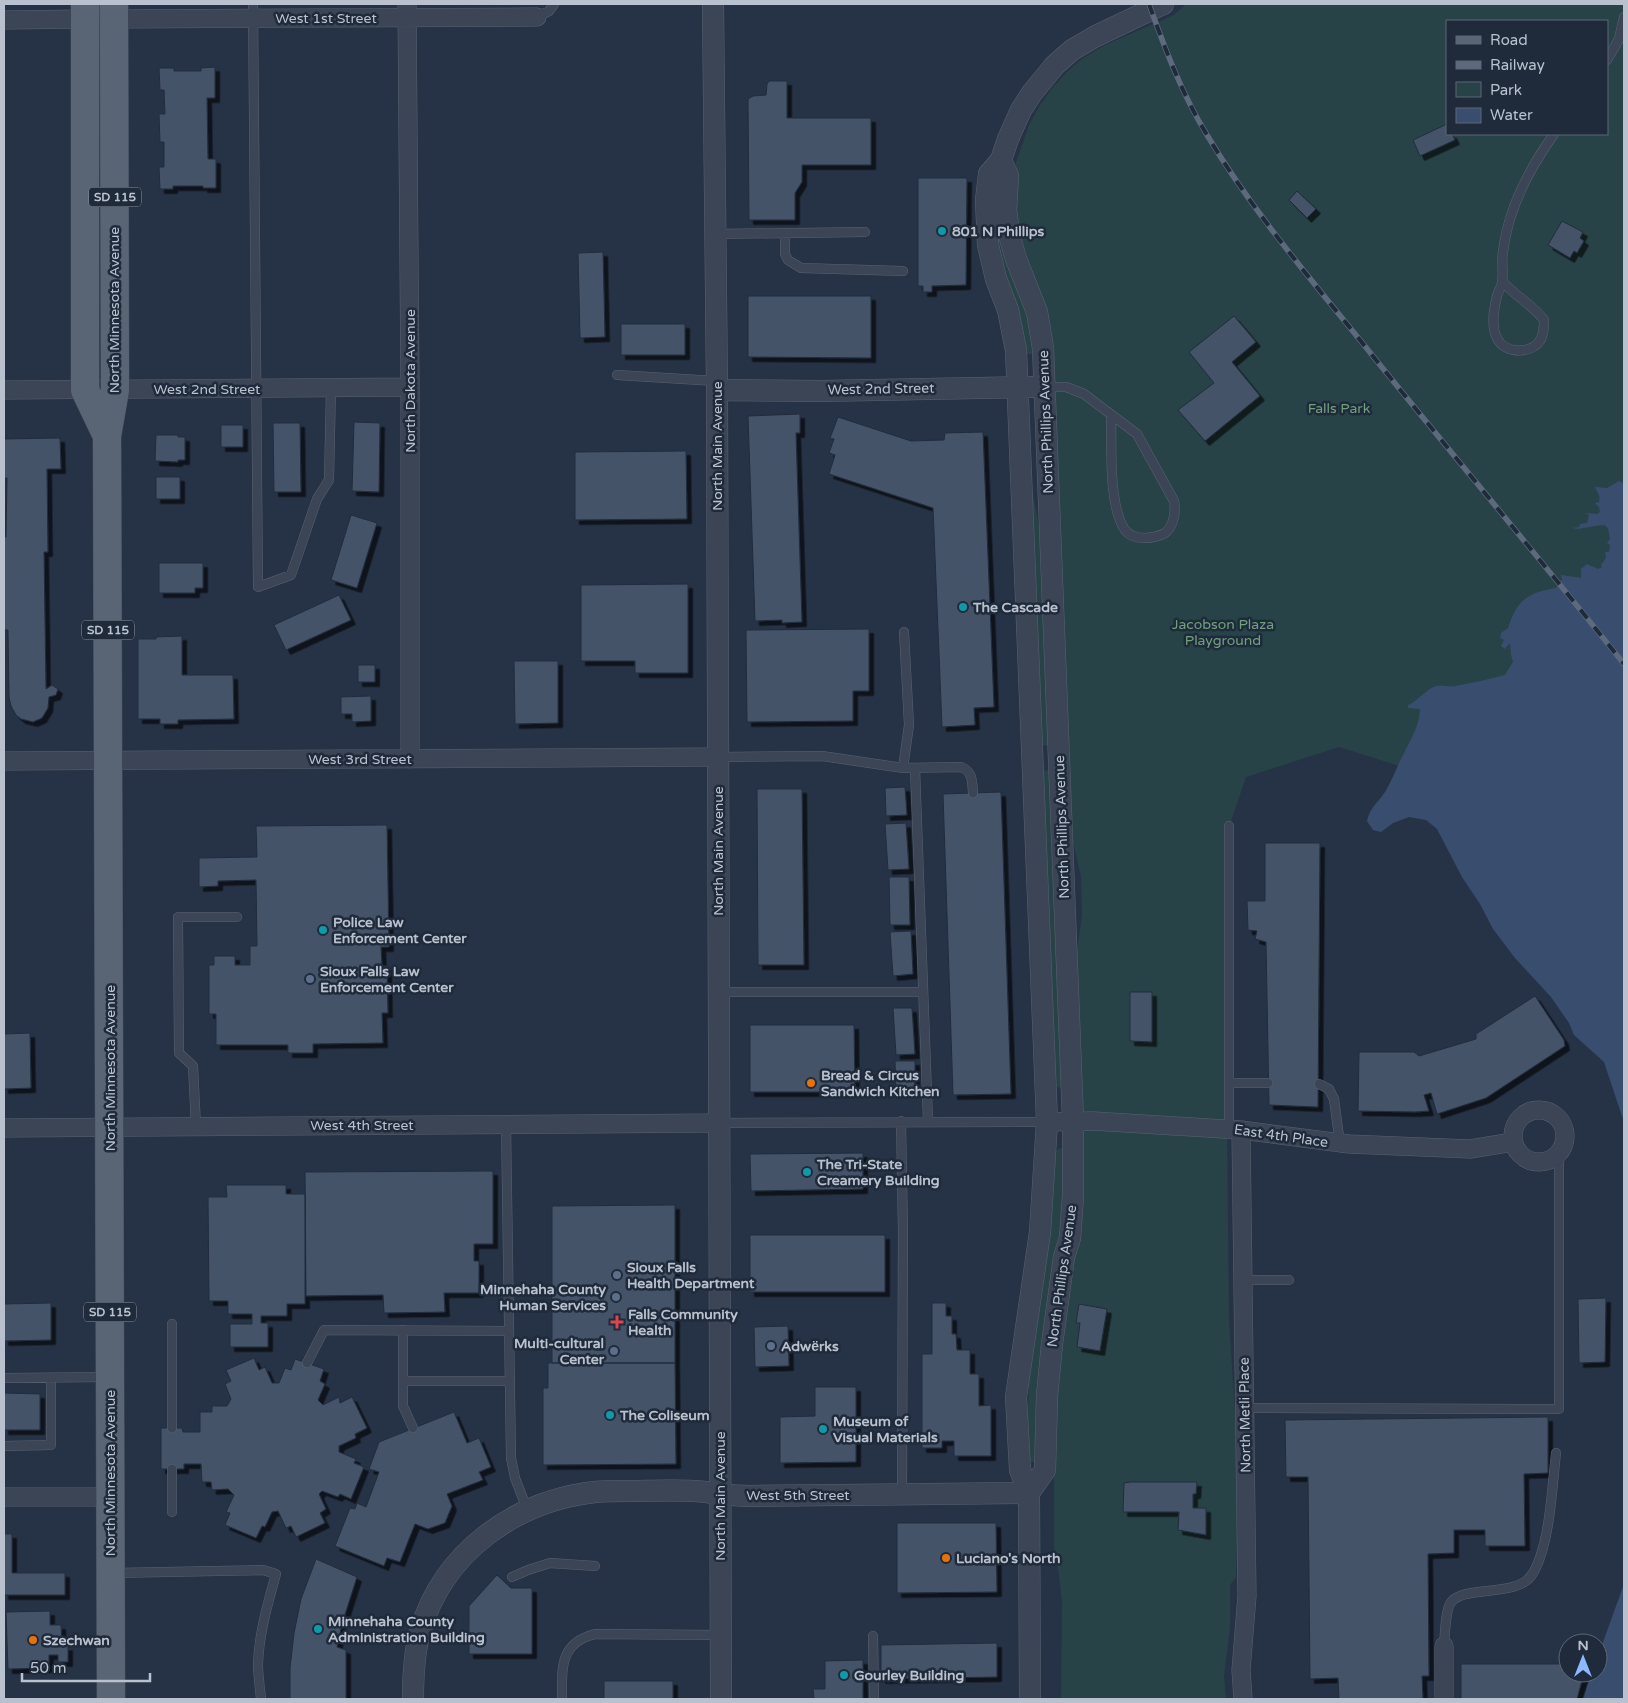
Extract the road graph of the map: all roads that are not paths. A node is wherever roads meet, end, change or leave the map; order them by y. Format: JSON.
{"nodes":[{"id":1,"x":554,"y":4,"type":"edge"},
{"id":2,"x":713,"y":4,"type":"edge"},
{"id":3,"x":1163,"y":4,"type":"edge"},
{"id":4,"x":114,"y":11,"type":"edge"},
{"id":5,"x":253,"y":11,"type":"edge"},
{"id":6,"x":407,"y":11,"type":"edge"},
{"id":7,"x":85,"y":12,"type":"edge"},
{"id":8,"x":538,"y":17,"type":"joint"},
{"id":9,"x":1624,"y":17,"type":"edge"},
{"id":10,"x":4,"y":20,"type":"edge"},
{"id":11,"x":1608,"y":58,"type":"edge"},
{"id":12,"x":1553,"y":135,"type":"edge"},
{"id":13,"x":1001,"y":160,"type":"junction"},
{"id":14,"x":865,"y":232,"type":"dead end"},
{"id":15,"x":785,"y":233,"type":"junction"},
{"id":16,"x":716,"y":234,"type":"junction"},
{"id":17,"x":903,"y":271,"type":"dead end"},
{"id":18,"x":1502,"y":282,"type":"junction"},
{"id":19,"x":617,"y":375,"type":"dead end"},
{"id":20,"x":717,"y":385,"type":"junction"},
{"id":21,"x":410,"y":387,"type":"junction"},
{"id":22,"x":1018,"y":387,"type":"junction"},
{"id":23,"x":1045,"y":387,"type":"junction"},
{"id":24,"x":331,"y":388,"type":"junction"},
{"id":25,"x":256,"y":389,"type":"junction"},
{"id":26,"x":4,"y":390,"type":"edge"},
{"id":27,"x":85,"y":390,"type":"junction"},
{"id":28,"x":115,"y":390,"type":"junction"},
{"id":29,"x":1112,"y":416,"type":"junction"},
{"id":30,"x":107,"y":436,"type":"junction"},
{"id":31,"x":904,"y":632,"type":"dead end"},
{"id":32,"x":717,"y":757,"type":"junction"},
{"id":33,"x":410,"y":759,"type":"junction"},
{"id":34,"x":4,"y":761,"type":"edge"},
{"id":35,"x":109,"y":761,"type":"junction"},
{"id":36,"x":903,"y":768,"type":"junction"},
{"id":37,"x":915,"y":768,"type":"junction"},
{"id":38,"x":973,"y":793,"type":"dead end"},
{"id":39,"x":1229,"y":826,"type":"dead end"},
{"id":40,"x":237,"y":917,"type":"dead end"},
{"id":41,"x":719,"y":992,"type":"junction"},
{"id":42,"x":923,"y":992,"type":"junction"},
{"id":43,"x":1229,"y":1082,"type":"junction"},
{"id":44,"x":1268,"y":1083,"type":"dead end"},
{"id":45,"x":1318,"y":1084,"type":"dead end"},
{"id":46,"x":901,"y":1121,"type":"junction"},
{"id":47,"x":928,"y":1121,"type":"junction"},
{"id":48,"x":1073,"y":1121,"type":"junction"},
{"id":49,"x":1048,"y":1122,"type":"junction"},
{"id":50,"x":719,"y":1123,"type":"junction"},
{"id":51,"x":506,"y":1124,"type":"junction"},
{"id":52,"x":196,"y":1126,"type":"junction"},
{"id":53,"x":4,"y":1128,"type":"edge"},
{"id":54,"x":110,"y":1128,"type":"junction"},
{"id":55,"x":1235,"y":1129,"type":"junction"},
{"id":56,"x":1513,"y":1142,"type":"junction"},
{"id":57,"x":1340,"y":1144,"type":"junction"},
{"id":58,"x":1559,"y":1154,"type":"junction"},
{"id":59,"x":1244,"y":1280,"type":"junction"},
{"id":60,"x":1289,"y":1280,"type":"dead end"},
{"id":61,"x":172,"y":1324,"type":"dead end"},
{"id":62,"x":403,"y":1330,"type":"junction"},
{"id":63,"x":509,"y":1331,"type":"junction"},
{"id":64,"x":307,"y":1363,"type":"dead end"},
{"id":65,"x":110,"y":1377,"type":"junction"},
{"id":66,"x":4,"y":1378,"type":"edge"},
{"id":67,"x":51,"y":1378,"type":"junction"},
{"id":68,"x":403,"y":1381,"type":"junction"},
{"id":69,"x":510,"y":1381,"type":"junction"},
{"id":70,"x":1245,"y":1408,"type":"junction"},
{"id":71,"x":172,"y":1428,"type":"dead end"},
{"id":72,"x":413,"y":1428,"type":"dead end"},
{"id":73,"x":4,"y":1446,"type":"edge"},
{"id":74,"x":1556,"y":1453,"type":"dead end"},
{"id":75,"x":172,"y":1469,"type":"dead end"},
{"id":76,"x":1029,"y":1493,"type":"junction"},
{"id":77,"x":720,"y":1494,"type":"junction"},
{"id":78,"x":902,"y":1494,"type":"junction"},
{"id":79,"x":4,"y":1497,"type":"edge"},
{"id":80,"x":110,"y":1497,"type":"junction"},
{"id":81,"x":527,"y":1509,"type":"junction"},
{"id":82,"x":172,"y":1512,"type":"dead end"},
{"id":83,"x":595,"y":1566,"type":"dead end"},
{"id":84,"x":110,"y":1573,"type":"junction"},
{"id":85,"x":512,"y":1578,"type":"dead end"},
{"id":86,"x":721,"y":1635,"type":"junction"},
{"id":87,"x":873,"y":1636,"type":"dead end"},
{"id":88,"x":1444,"y":1646,"type":"joint"},
{"id":89,"x":111,"y":1699,"type":"edge"},
{"id":90,"x":261,"y":1699,"type":"edge"},
{"id":91,"x":413,"y":1699,"type":"edge"},
{"id":92,"x":562,"y":1699,"type":"edge"},
{"id":93,"x":721,"y":1699,"type":"edge"},
{"id":94,"x":874,"y":1699,"type":"edge"},
{"id":95,"x":1030,"y":1699,"type":"edge"},
{"id":96,"x":1243,"y":1699,"type":"edge"},
{"id":97,"x":1444,"y":1699,"type":"edge"}],
"edges":[{"from":1,"to":8,"type":"lane"},
{"from":2,"to":16,"type":"street","name":"North Main Avenue"},
{"from":3,"to":13,"type":"street","name":"North Phillips Avenue"},
{"from":4,"to":5,"type":"street","name":"West 1st Street"},
{"from":4,"to":28,"type":"main road","name":"North Minnesota Avenue","number":"SD 115"},
{"from":5,"to":6,"type":"street","name":"West 1st Street"},
{"from":5,"to":25,"type":"lane"},
{"from":6,"to":8,"type":"street","name":"West 1st Street"},
{"from":6,"to":21,"type":"street","name":"North Dakota Avenue"},
{"from":7,"to":10,"type":"street"},
{"from":7,"to":27,"type":"main road","name":"North Minnesota Avenue","number":"SD 115"},
{"from":9,"to":11,"type":"lane"},
{"from":12,"to":18,"type":"lane"},
{"from":13,"to":22,"type":"street","name":"North Phillips Avenue"},
{"from":13,"to":23,"type":"street","name":"North Phillips Avenue"},
{"from":14,"to":15,"type":"lane"},
{"from":15,"to":16,"type":"lane"},
{"from":15,"to":17,"type":"lane"},
{"from":16,"to":20,"type":"street","name":"North Main Avenue"},
{"from":18,"to":18,"type":"lane"},
{"from":19,"to":20,"type":"lane"},
{"from":20,"to":22,"type":"street","name":"West 2nd Street"},
{"from":20,"to":32,"type":"street","name":"North Main Avenue"},
{"from":21,"to":24,"type":"street","name":"West 2nd Street"},
{"from":21,"to":33,"type":"street","name":"North Dakota Avenue"},
{"from":22,"to":23,"type":"street","name":"West 2nd Street"},
{"from":22,"to":49,"type":"street","name":"North Phillips Avenue"},
{"from":23,"to":29,"type":"lane"},
{"from":23,"to":48,"type":"street","name":"North Phillips Avenue"},
{"from":24,"to":25,"type":"street","name":"West 2nd Street"},
{"from":24,"to":25,"type":"lane"},
{"from":25,"to":28,"type":"street","name":"West 2nd Street"},
{"from":26,"to":27,"type":"street","name":"West 2nd Street"},
{"from":27,"to":28,"type":"street","name":"West 2nd Street"},
{"from":27,"to":30,"type":"main road","name":"North Minnesota Avenue","number":"SD 115"},
{"from":28,"to":30,"type":"main road","name":"North Minnesota Avenue","number":"SD 115"},
{"from":29,"to":29,"type":"lane"},
{"from":30,"to":35,"type":"main road","name":"North Minnesota Avenue","number":"SD 115"},
{"from":31,"to":36,"type":"lane"},
{"from":32,"to":33,"type":"street","name":"West 3rd Street"},
{"from":32,"to":36,"type":"lane"},
{"from":32,"to":41,"type":"street","name":"North Main Avenue"},
{"from":33,"to":35,"type":"street","name":"West 3rd Street"},
{"from":34,"to":35,"type":"street","name":"West 3rd Street"},
{"from":35,"to":54,"type":"main road","name":"North Minnesota Avenue","number":"SD 115"},
{"from":36,"to":37,"type":"lane"},
{"from":37,"to":38,"type":"lane"},
{"from":37,"to":42,"type":"lane"},
{"from":39,"to":43,"type":"lane"},
{"from":40,"to":52,"type":"lane"},
{"from":41,"to":42,"type":"lane"},
{"from":41,"to":50,"type":"street","name":"North Main Avenue"},
{"from":42,"to":47,"type":"lane"},
{"from":43,"to":44,"type":"lane"},
{"from":43,"to":55,"type":"lane"},
{"from":45,"to":57,"type":"lane"},
{"from":46,"to":47,"type":"lane"},
{"from":46,"to":50,"type":"lane"},
{"from":46,"to":78,"type":"lane"},
{"from":47,"to":49,"type":"lane"},
{"from":48,"to":49,"type":"street","name":"East 4th Place"},
{"from":48,"to":55,"type":"street","name":"East 4th Place"},
{"from":48,"to":76,"type":"street","name":"North Phillips Avenue"},
{"from":49,"to":76,"type":"street","name":"North Phillips Avenue"},
{"from":50,"to":51,"type":"street","name":"West 4th Street"},
{"from":50,"to":77,"type":"street","name":"North Main Avenue"},
{"from":51,"to":52,"type":"street","name":"West 4th Street"},
{"from":51,"to":63,"type":"lane"},
{"from":52,"to":54,"type":"street","name":"West 4th Street"},
{"from":53,"to":54,"type":"street","name":"West 4th Street"},
{"from":54,"to":65,"type":"main road","name":"North Minnesota Avenue","number":"SD 115"},
{"from":55,"to":57,"type":"street","name":"East 4th Place"},
{"from":55,"to":59,"type":"street","name":"North Metli Place"},
{"from":56,"to":57,"type":"street","name":"East 4th Place"},
{"from":56,"to":58,"type":"street"},
{"from":56,"to":58,"type":"street"},
{"from":58,"to":70,"type":"lane"},
{"from":59,"to":60,"type":"lane"},
{"from":59,"to":70,"type":"street","name":"North Metli Place"},
{"from":61,"to":71,"type":"lane"},
{"from":62,"to":63,"type":"lane"},
{"from":62,"to":64,"type":"lane"},
{"from":62,"to":68,"type":"lane"},
{"from":63,"to":69,"type":"lane"},
{"from":65,"to":67,"type":"lane"},
{"from":65,"to":80,"type":"main road","name":"North Minnesota Avenue","number":"SD 115"},
{"from":66,"to":67,"type":"lane"},
{"from":67,"to":73,"type":"lane"},
{"from":68,"to":69,"type":"lane"},
{"from":68,"to":72,"type":"lane"},
{"from":69,"to":81,"type":"lane"},
{"from":70,"to":96,"type":"street","name":"North Metli Place"},
{"from":74,"to":88,"type":"lane"},
{"from":75,"to":82,"type":"lane"},
{"from":76,"to":78,"type":"street","name":"West 5th Street"},
{"from":76,"to":95,"type":"street","name":"North Phillips Avenue"},
{"from":77,"to":78,"type":"street","name":"West 5th Street"},
{"from":77,"to":81,"type":"street","name":"West 5th Street"},
{"from":77,"to":86,"type":"street","name":"North Main Avenue"},
{"from":79,"to":80,"type":"street"},
{"from":80,"to":84,"type":"main road","name":"North Minnesota Avenue","number":"SD 115"},
{"from":81,"to":91,"type":"street","name":"West 5th Street"},
{"from":83,"to":85,"type":"lane"},
{"from":84,"to":89,"type":"main road","name":"North Minnesota Avenue","number":"SD 115"},
{"from":84,"to":90,"type":"lane"},
{"from":86,"to":92,"type":"lane"},
{"from":86,"to":93,"type":"street","name":"North Main Avenue"},
{"from":87,"to":94,"type":"lane"},
{"from":88,"to":97,"type":"street"}]}
